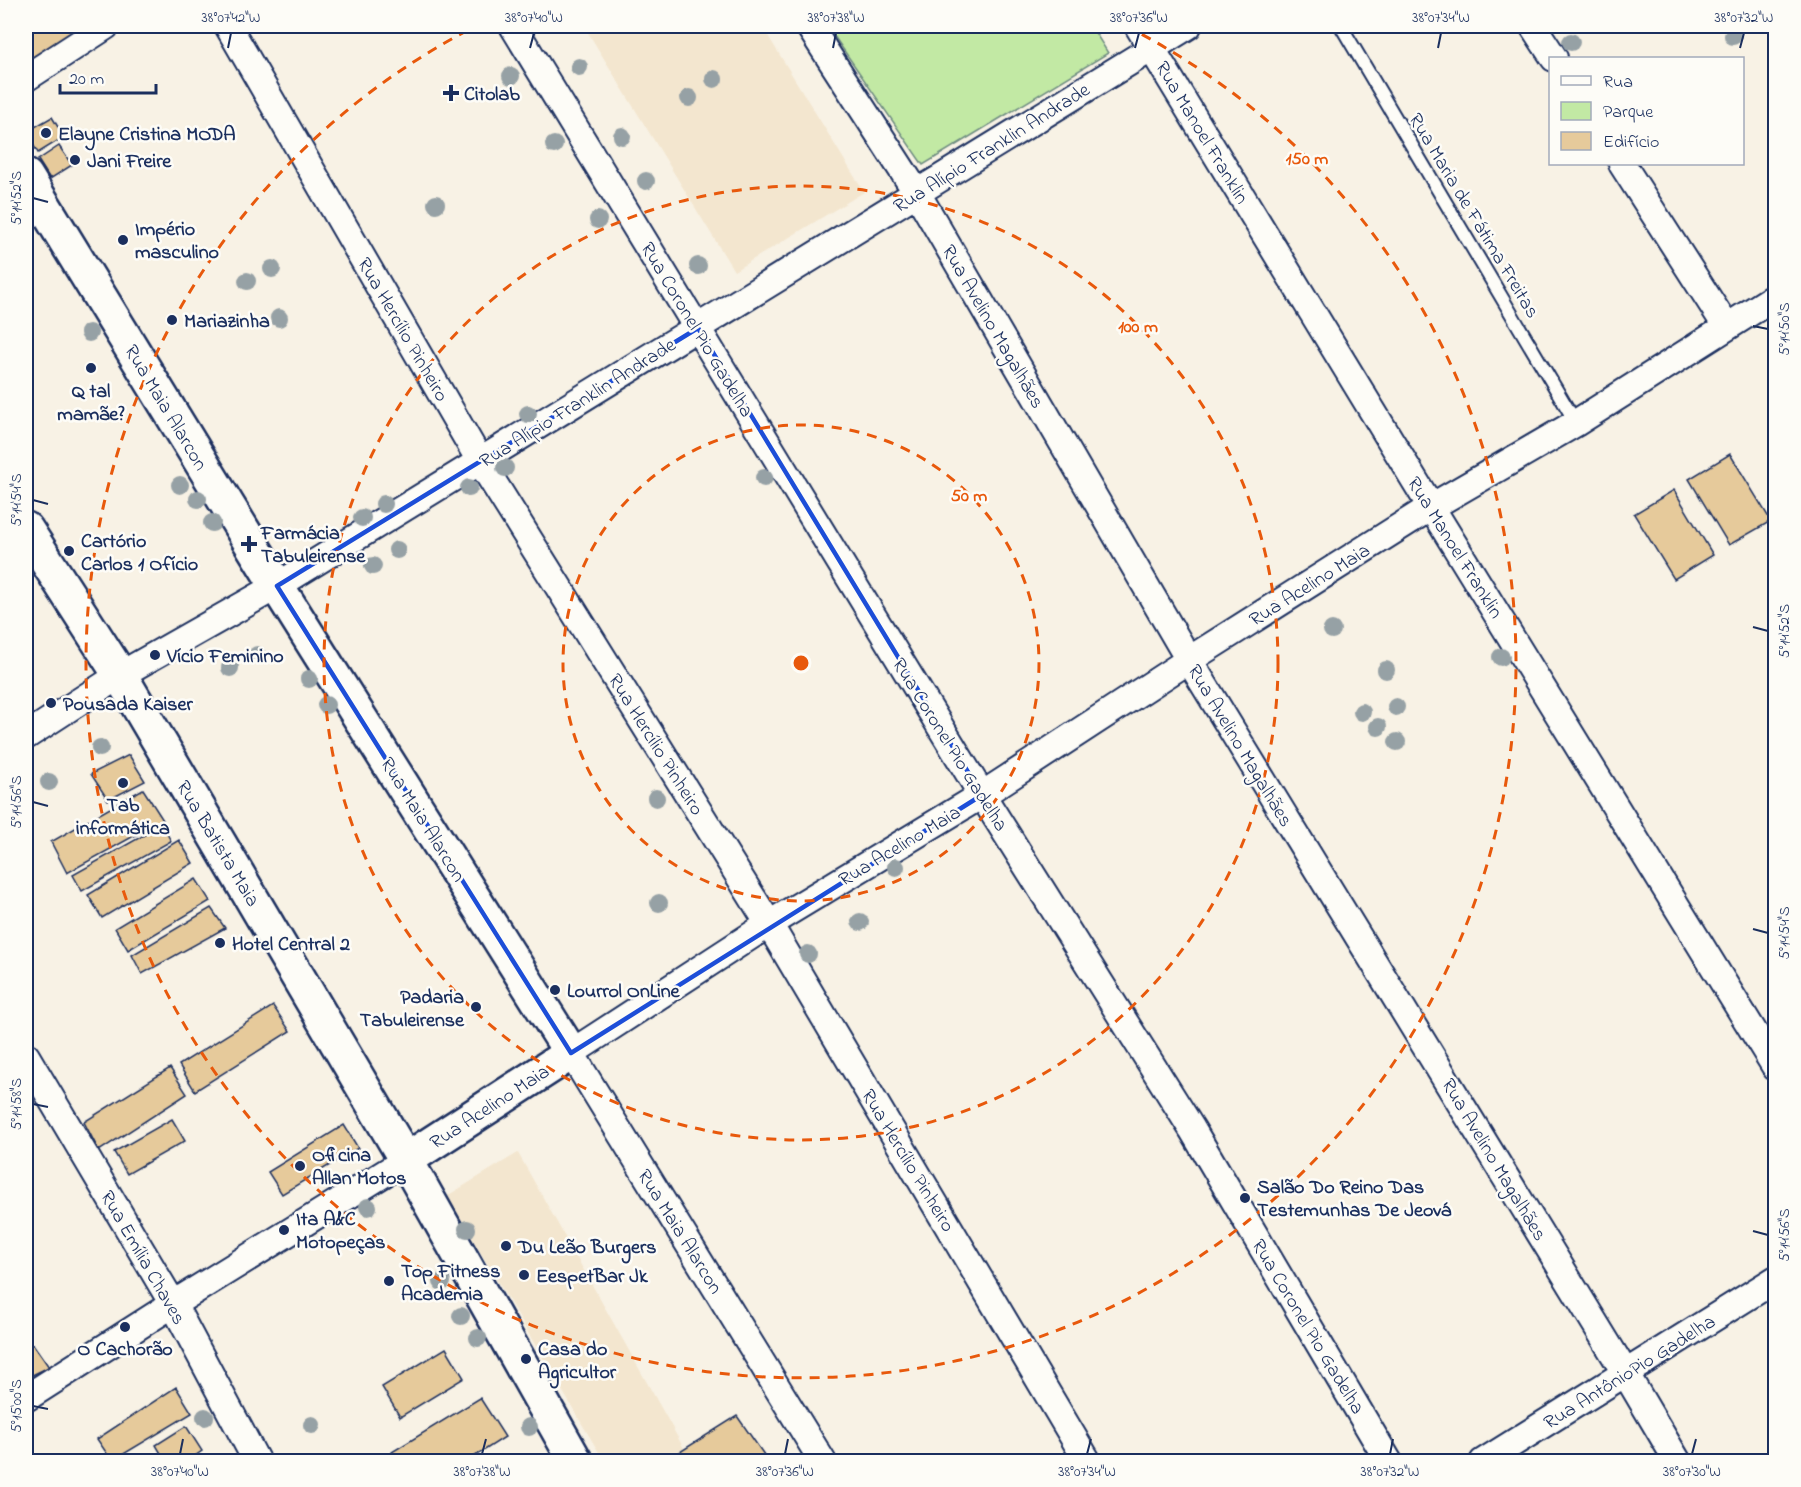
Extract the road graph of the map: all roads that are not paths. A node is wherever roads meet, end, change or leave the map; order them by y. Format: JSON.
{"nodes":[{"id":1,"x":106,"y":26,"type":"edge"},
{"id":2,"x":228,"y":26,"type":"edge"},
{"id":3,"x":513,"y":26,"type":"edge"},
{"id":4,"x":808,"y":26,"type":"edge"},
{"id":5,"x":1138,"y":26,"type":"edge"},
{"id":6,"x":1188,"y":26,"type":"edge"},
{"id":7,"x":1341,"y":26,"type":"edge"},
{"id":8,"x":1533,"y":26,"type":"edge"},
{"id":9,"x":1151,"y":48,"type":"junction"},
{"id":10,"x":1553,"y":57,"type":"edge"},
{"id":11,"x":26,"y":78,"type":"edge"},
{"id":12,"x":1623,"y":165,"type":"edge"},
{"id":13,"x":26,"y":176,"type":"edge"},
{"id":14,"x":916,"y":193,"type":"junction"},
{"id":15,"x":1776,"y":296,"type":"edge"},
{"id":16,"x":1726,"y":326,"type":"junction"},
{"id":17,"x":698,"y":328,"type":"junction"},
{"id":18,"x":1576,"y":423,"type":"junction"},
{"id":19,"x":480,"y":462,"type":"junction"},
{"id":20,"x":1431,"y":507,"type":"junction"},
{"id":21,"x":26,"y":529,"type":"edge"},
{"id":22,"x":277,"y":586,"type":"junction"},
{"id":23,"x":1189,"y":660,"type":"junction"},
{"id":24,"x":120,"y":675,"type":"junction"},
{"id":25,"x":26,"y":736,"type":"edge"},
{"id":26,"x":982,"y":795,"type":"junction"},
{"id":27,"x":769,"y":924,"type":"junction"},
{"id":28,"x":572,"y":1053,"type":"junction"},
{"id":29,"x":26,"y":1056,"type":"edge"},
{"id":30,"x":1776,"y":1068,"type":"edge"},
{"id":31,"x":406,"y":1160,"type":"junction"},
{"id":32,"x":1776,"y":1280,"type":"edge"},
{"id":33,"x":173,"y":1304,"type":"junction"},
{"id":34,"x":1626,"y":1374,"type":"junction"},
{"id":35,"x":26,"y":1398,"type":"edge"},
{"id":36,"x":257,"y":1461,"type":"edge"},
{"id":37,"x":576,"y":1461,"type":"edge"},
{"id":38,"x":823,"y":1461,"type":"edge"},
{"id":39,"x":1088,"y":1461,"type":"edge"},
{"id":40,"x":1389,"y":1461,"type":"edge"},
{"id":41,"x":1483,"y":1461,"type":"edge"},
{"id":42,"x":1678,"y":1461,"type":"edge"}],
"edges":[{"from":1,"to":11,"type":"street"},
{"from":2,"to":19,"type":"street","name":"Rua Hercílio Pinheiro"},
{"from":3,"to":17,"type":"street","name":"Rua Coronel Pio Gadelha"},
{"from":4,"to":14,"type":"street","name":"Rua Avelino Magalhães"},
{"from":5,"to":9,"type":"street","name":"Rua Manoel Franklin"},
{"from":6,"to":9,"type":"street","name":"Rua Alípio Franklin Andrade"},
{"from":7,"to":18,"type":"lane","name":"Rua Maria de Fátima Freitas"},
{"from":8,"to":10,"type":"street"},
{"from":9,"to":14,"type":"street","name":"Rua Alípio Franklin Andrade"},
{"from":9,"to":20,"type":"street","name":"Rua Manoel Franklin"},
{"from":12,"to":16,"type":"street"},
{"from":13,"to":22,"type":"main road","name":"Rua Maia Alarcon"},
{"from":14,"to":17,"type":"street","name":"Rua Alípio Franklin Andrade"},
{"from":14,"to":23,"type":"street","name":"Rua Avelino Magalhães"},
{"from":15,"to":16,"type":"street","name":"Rua Acelino Maia"},
{"from":16,"to":18,"type":"street","name":"Rua Acelino Maia"},
{"from":17,"to":19,"type":"street","name":"Rua Alípio Franklin Andrade"},
{"from":17,"to":26,"type":"street","name":"Rua Coronel Pio Gadelha"},
{"from":18,"to":20,"type":"street","name":"Rua Acelino Maia"},
{"from":19,"to":22,"type":"street","name":"Rua Alípio Franklin Andrade"},
{"from":19,"to":27,"type":"street","name":"Rua Hercílio Pinheiro"},
{"from":20,"to":23,"type":"street","name":"Rua Acelino Maia"},
{"from":20,"to":30,"type":"street","name":"Rua Manoel Franklin"},
{"from":21,"to":24,"type":"main road","name":"Rua Batista Maia"},
{"from":22,"to":24,"type":"street","name":"Rua Alípio Franklin Andrade"},
{"from":22,"to":28,"type":"main road","name":"Rua Maia Alarcon"},
{"from":23,"to":26,"type":"street","name":"Rua Acelino Maia"},
{"from":23,"to":34,"type":"street","name":"Rua Avelino Magalhães"},
{"from":24,"to":25,"type":"street","name":"Rua Alípio Franklin Andrade"},
{"from":24,"to":31,"type":"main road","name":"Rua Batista Maia"},
{"from":26,"to":27,"type":"street","name":"Rua Acelino Maia"},
{"from":26,"to":40,"type":"street","name":"Rua Coronel Pio Gadelha"},
{"from":27,"to":28,"type":"street","name":"Rua Acelino Maia"},
{"from":27,"to":39,"type":"street","name":"Rua Hercílio Pinheiro"},
{"from":28,"to":31,"type":"main road","name":"Rua Acelino Maia"},
{"from":28,"to":38,"type":"street","name":"Rua Maia Alarcon"},
{"from":29,"to":33,"type":"street","name":"Rua Emília Chaves"},
{"from":31,"to":33,"type":"street","name":"Rua Acelino Maia"},
{"from":31,"to":37,"type":"main road","name":"Rua Batista Maia"},
{"from":32,"to":34,"type":"street","name":"Rua AntônioPio Gadelha"},
{"from":33,"to":35,"type":"street","name":"Rua Acelino Maia"},
{"from":33,"to":36,"type":"street","name":"Rua Emília Chaves"},
{"from":34,"to":41,"type":"street","name":"Rua AntônioPio Gadelha"},
{"from":34,"to":42,"type":"street","name":"Rua Avelino Magalhães"}]}
